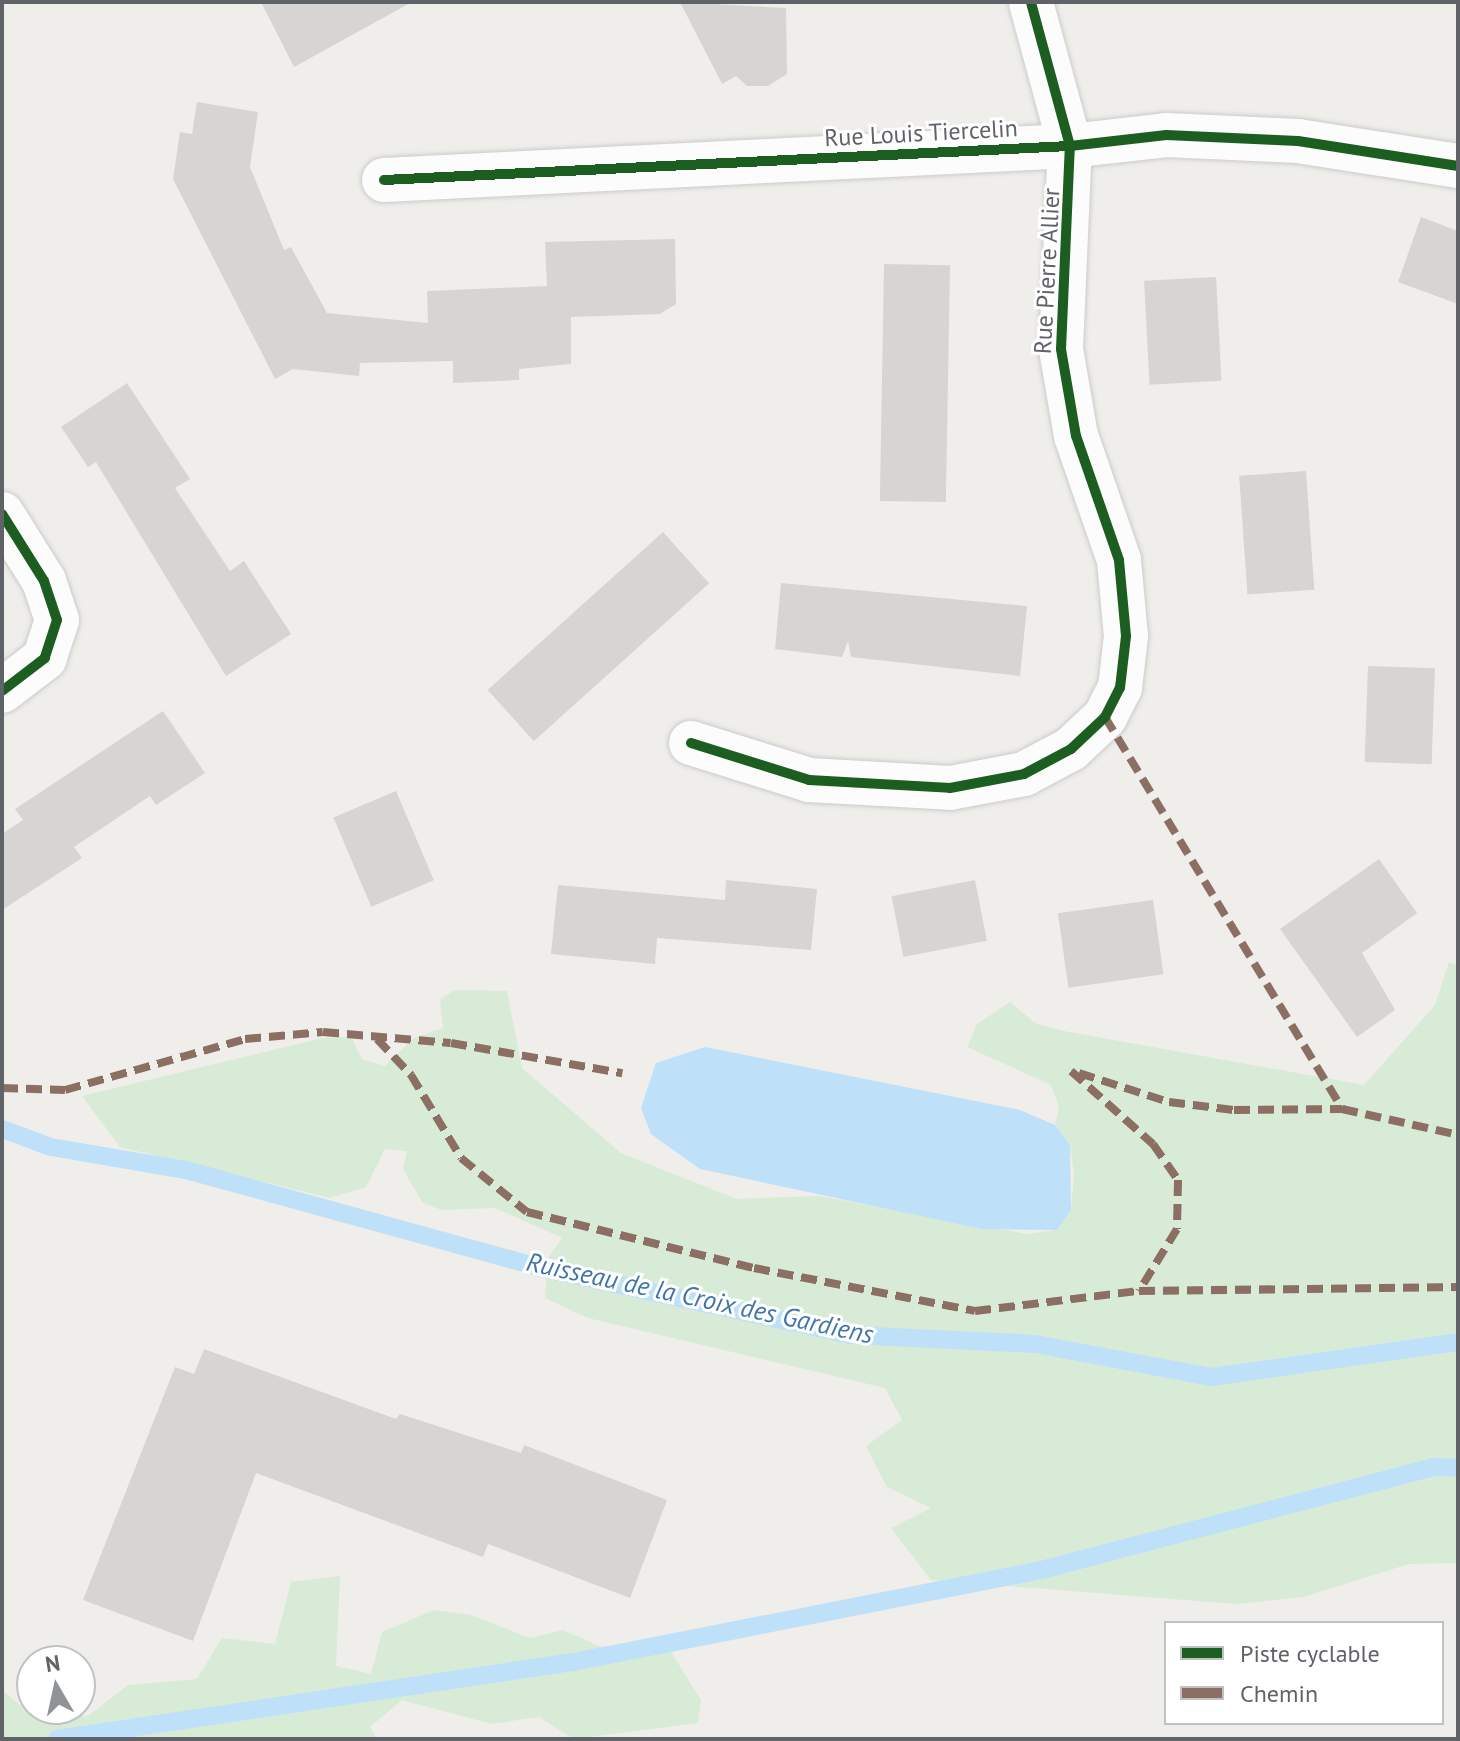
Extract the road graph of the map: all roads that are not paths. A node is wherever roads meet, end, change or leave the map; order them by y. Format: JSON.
{"nodes":[{"id":1,"x":1031,"y":2,"type":"edge"},
{"id":2,"x":1070,"y":146,"type":"junction"},
{"id":3,"x":1458,"y":166,"type":"edge"},
{"id":4,"x":384,"y":180,"type":"dead end"},
{"id":5,"x":2,"y":514,"type":"edge"},
{"id":6,"x":2,"y":691,"type":"edge"},
{"id":7,"x":691,"y":743,"type":"dead end"}],
"edges":[{"from":1,"to":2,"type":"street","name":"Rue Pierre Allier"},
{"from":2,"to":3,"type":"street","name":"Rue Louis Tiercelin"},
{"from":2,"to":4,"type":"street","name":"Rue Louis Tiercelin"},
{"from":2,"to":7,"type":"street","name":"Rue Pierre Allier"},
{"from":5,"to":6,"type":"street"}]}
